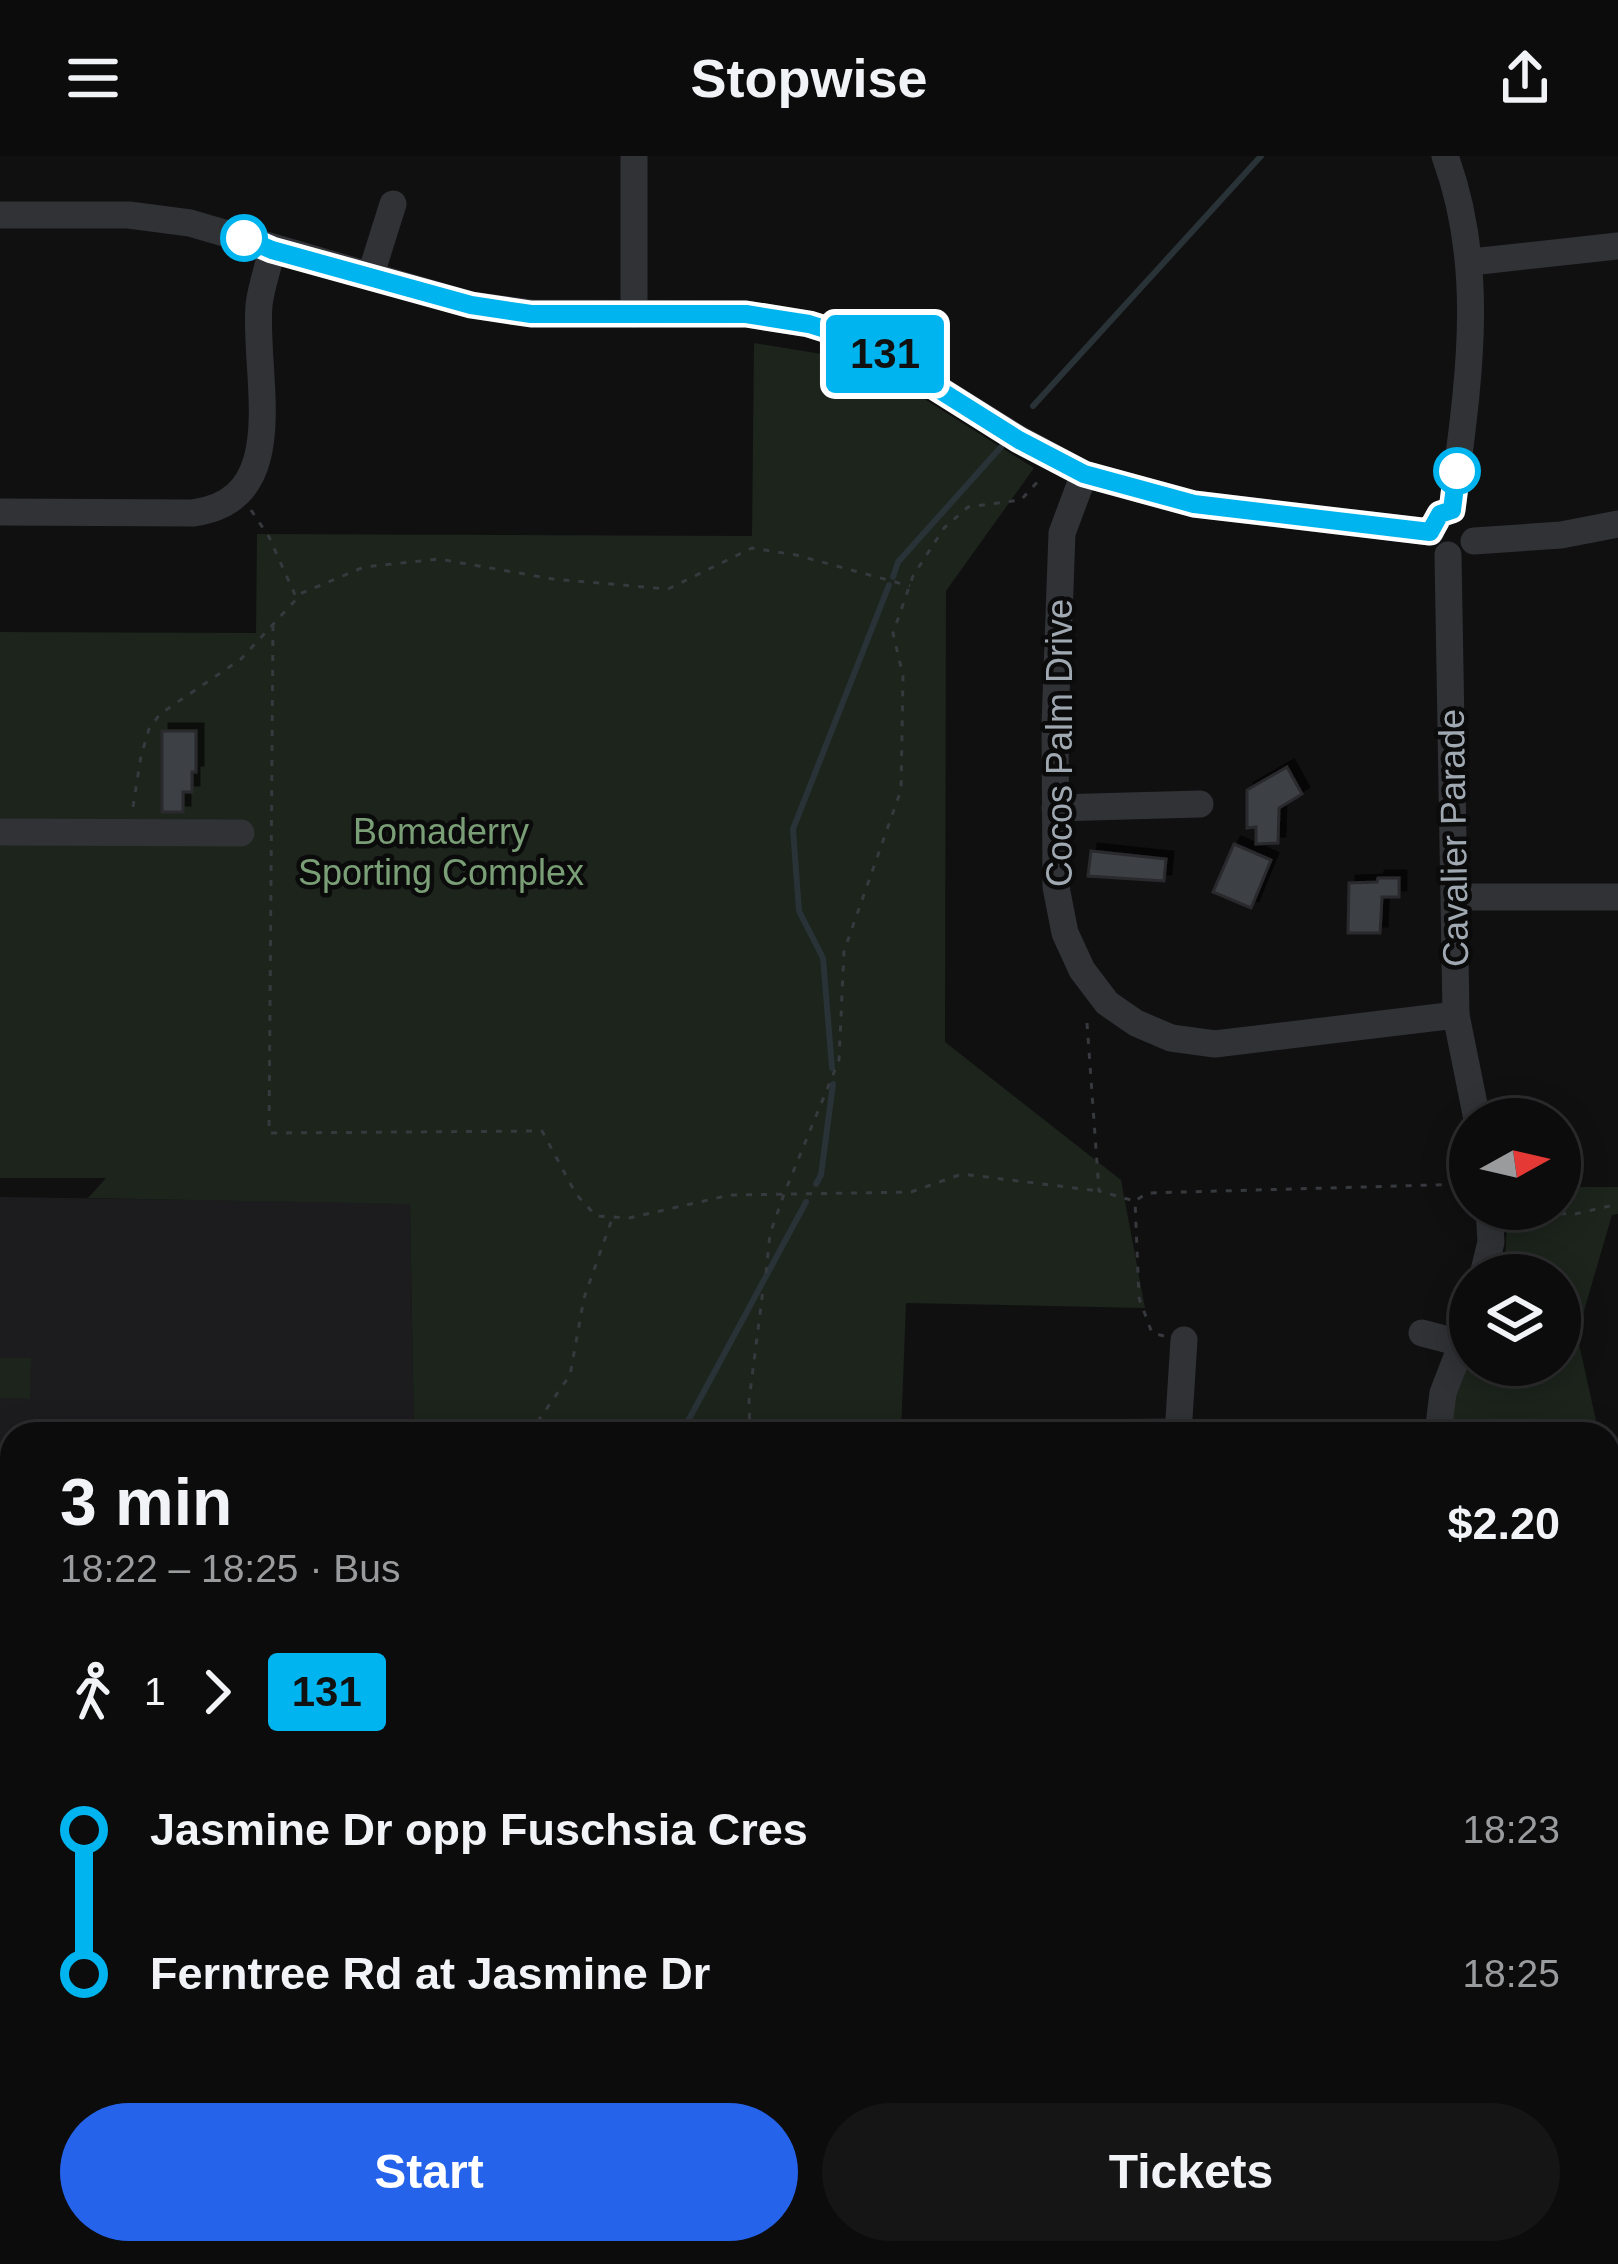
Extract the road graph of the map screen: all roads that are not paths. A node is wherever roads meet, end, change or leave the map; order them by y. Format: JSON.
{"nodes":[{"id":1,"x":634,"y":156,"type":"edge"},
{"id":2,"x":1445,"y":156,"type":"edge"},
{"id":3,"x":393,"y":204,"type":"dead end"},
{"id":4,"x":0,"y":215,"type":"edge"},
{"id":5,"x":1618,"y":246,"type":"edge"},
{"id":6,"x":272,"y":250,"type":"junction"},
{"id":7,"x":1471,"y":262,"type":"junction"},
{"id":8,"x":370,"y":278,"type":"junction"},
{"id":9,"x":634,"y":314,"type":"junction"},
{"id":10,"x":1084,"y":474,"type":"junction"},
{"id":11,"x":1452,"y":510,"type":"junction"},
{"id":12,"x":0,"y":512,"type":"edge"},
{"id":13,"x":1618,"y":524,"type":"edge"},
{"id":14,"x":1430,"y":532,"type":"junction"},
{"id":15,"x":1474,"y":542,"type":"junction"},
{"id":16,"x":1448,"y":555,"type":"junction"},
{"id":17,"x":1200,"y":804,"type":"dead end"},
{"id":18,"x":1055,"y":808,"type":"junction"},
{"id":19,"x":0,"y":832,"type":"edge"},
{"id":20,"x":241,"y":833,"type":"dead end"},
{"id":21,"x":1456,"y":897,"type":"junction"},
{"id":22,"x":1618,"y":897,"type":"edge"},
{"id":23,"x":1456,"y":1016,"type":"junction"},
{"id":24,"x":1473,"y":1098,"type":"edge"},
{"id":25,"x":1422,"y":1333,"type":"dead end"},
{"id":26,"x":1449,"y":1334,"type":"edge"},
{"id":27,"x":1184,"y":1340,"type":"road end"},
{"id":28,"x":1449,"y":1378,"type":"edge"},
{"id":29,"x":1179,"y":1422,"type":"edge"},
{"id":30,"x":1439,"y":1422,"type":"edge"}],
"edges":[{"from":1,"to":9,"type":"street"},
{"from":2,"to":7,"type":"street"},
{"from":3,"to":8,"type":"street"},
{"from":4,"to":6,"type":"street"},
{"from":5,"to":7,"type":"street"},
{"from":6,"to":8,"type":"street"},
{"from":6,"to":12,"type":"street"},
{"from":7,"to":11,"type":"street"},
{"from":8,"to":9,"type":"street"},
{"from":9,"to":10,"type":"street"},
{"from":10,"to":14,"type":"street"},
{"from":10,"to":18,"type":"street","name":"Cocos Palm Drive"},
{"from":11,"to":14,"type":"street"},
{"from":11,"to":15,"type":"street"},
{"from":13,"to":15,"type":"street"},
{"from":14,"to":16,"type":"street"},
{"from":15,"to":16,"type":"street"},
{"from":16,"to":21,"type":"street","name":"Cavalier Parade"},
{"from":17,"to":18,"type":"street"},
{"from":18,"to":23,"type":"street","name":"Cocos Palm Drive"},
{"from":19,"to":20,"type":"street"},
{"from":21,"to":22,"type":"street"},
{"from":21,"to":23,"type":"street","name":"Cavalier Parade"},
{"from":23,"to":24,"type":"street","name":"Cavalier Parade"},
{"from":25,"to":26,"type":"street"},
{"from":27,"to":29,"type":"street"},
{"from":28,"to":30,"type":"street"}]}
